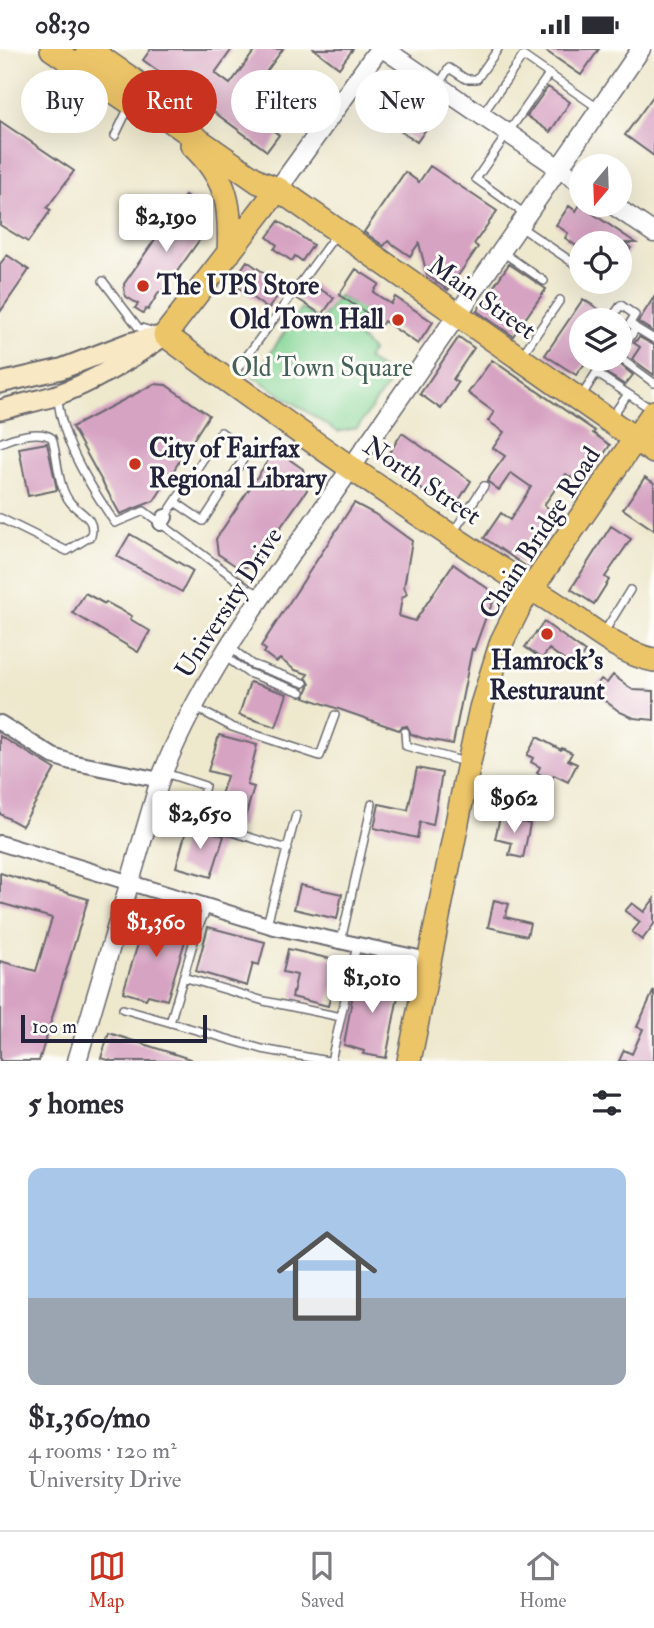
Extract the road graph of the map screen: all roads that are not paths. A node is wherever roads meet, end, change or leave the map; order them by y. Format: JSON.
{"nodes":[{"id":1,"x":52,"y":49,"type":"edge"},
{"id":2,"x":88,"y":49,"type":"edge"},
{"id":3,"x":379,"y":49,"type":"edge"},
{"id":4,"x":384,"y":49,"type":"edge"},
{"id":5,"x":498,"y":49,"type":"edge"},
{"id":6,"x":642,"y":49,"type":"edge"},
{"id":7,"x":415,"y":70,"type":"edge"},
{"id":8,"x":448,"y":70,"type":"edge"},
{"id":9,"x":549,"y":74,"type":"junction"},
{"id":10,"x":449,"y":94,"type":"edge"},
{"id":11,"x":122,"y":97,"type":"edge"},
{"id":12,"x":600,"y":109,"type":"junction"},
{"id":13,"x":482,"y":116,"type":"junction"},
{"id":14,"x":122,"y":122,"type":"edge"},
{"id":15,"x":507,"y":132,"type":"junction"},
{"id":16,"x":176,"y":133,"type":"edge"},
{"id":17,"x":189,"y":133,"type":"edge"},
{"id":18,"x":115,"y":136,"type":"dead end"},
{"id":19,"x":559,"y":168,"type":"junction"},
{"id":20,"x":569,"y":175,"type":"edge"},
{"id":21,"x":278,"y":189,"type":"junction"},
{"id":22,"x":631,"y":217,"type":"edge"},
{"id":23,"x":522,"y":220,"type":"junction"},
{"id":24,"x":338,"y":231,"type":"junction"},
{"id":25,"x":654,"y":233,"type":"edge"},
{"id":26,"x":501,"y":251,"type":"junction"},
{"id":27,"x":229,"y":253,"type":"junction"},
{"id":28,"x":569,"y":258,"type":"edge"},
{"id":29,"x":103,"y":281,"type":"dead end"},
{"id":30,"x":544,"y":281,"type":"dead end"},
{"id":31,"x":560,"y":300,"type":"dead end"},
{"id":32,"x":456,"y":315,"type":"junction"},
{"id":33,"x":632,"y":325,"type":"edge"},
{"id":34,"x":636,"y":328,"type":"junction"},
{"id":35,"x":165,"y":335,"type":"junction"},
{"id":36,"x":632,"y":335,"type":"edge"},
{"id":37,"x":654,"y":339,"type":"edge"},
{"id":38,"x":520,"y":359,"type":"junction"},
{"id":39,"x":632,"y":366,"type":"edge"},
{"id":40,"x":0,"y":383,"type":"edge"},
{"id":41,"x":228,"y":383,"type":"junction"},
{"id":42,"x":654,"y":383,"type":"edge"},
{"id":43,"x":58,"y":394,"type":"junction"},
{"id":44,"x":628,"y":394,"type":"junction"},
{"id":45,"x":579,"y":400,"type":"junction"},
{"id":46,"x":0,"y":410,"type":"edge"},
{"id":47,"x":654,"y":412,"type":"edge"},
{"id":48,"x":609,"y":421,"type":"junction"},
{"id":49,"x":0,"y":443,"type":"edge"},
{"id":50,"x":645,"y":445,"type":"edge"},
{"id":51,"x":352,"y":468,"type":"junction"},
{"id":52,"x":484,"y":486,"type":"dead end"},
{"id":53,"x":175,"y":502,"type":"junction"},
{"id":54,"x":0,"y":518,"type":"edge"},
{"id":55,"x":163,"y":520,"type":"junction"},
{"id":56,"x":452,"y":535,"type":"junction"},
{"id":57,"x":533,"y":589,"type":"junction"},
{"id":58,"x":630,"y":590,"type":"dead end"},
{"id":59,"x":263,"y":596,"type":"junction"},
{"id":60,"x":602,"y":634,"type":"junction"},
{"id":61,"x":226,"y":651,"type":"junction"},
{"id":62,"x":654,"y":660,"type":"edge"},
{"id":63,"x":304,"y":683,"type":"dead end"},
{"id":64,"x":301,"y":692,"type":"dead end"},
{"id":65,"x":193,"y":707,"type":"junction"},
{"id":66,"x":335,"y":715,"type":"dead end"},
{"id":67,"x":0,"y":723,"type":"edge"},
{"id":68,"x":405,"y":732,"type":"dead end"},
{"id":69,"x":469,"y":763,"type":"junction"},
{"id":70,"x":159,"y":783,"type":"junction"},
{"id":71,"x":372,"y":804,"type":"dead end"},
{"id":72,"x":199,"y":810,"type":"junction"},
{"id":73,"x":296,"y":815,"type":"dead end"},
{"id":74,"x":0,"y":843,"type":"edge"},
{"id":75,"x":288,"y":849,"type":"junction"},
{"id":76,"x":130,"y":881,"type":"junction"},
{"id":77,"x":208,"y":906,"type":"junction"},
{"id":78,"x":267,"y":925,"type":"junction"},
{"id":79,"x":341,"y":941,"type":"junction"},
{"id":80,"x":357,"y":945,"type":"junction"},
{"id":81,"x":428,"y":960,"type":"junction"},
{"id":82,"x":183,"y":977,"type":"junction"},
{"id":83,"x":123,"y":1009,"type":"dead end"},
{"id":84,"x":341,"y":1017,"type":"junction"},
{"id":85,"x":170,"y":1023,"type":"junction"},
{"id":86,"x":77,"y":1061,"type":"edge"},
{"id":87,"x":330,"y":1061,"type":"edge"},
{"id":88,"x":409,"y":1061,"type":"edge"}],
"edges":[{"from":1,"to":11,"type":"main road","name":"Main Street"},
{"from":2,"to":21,"type":"main road","name":"Main Street"},
{"from":3,"to":21,"type":"street"},
{"from":4,"to":7,"type":"street"},
{"from":5,"to":8,"type":"lane"},
{"from":6,"to":12,"type":"street","name":"University Drive"},
{"from":9,"to":12,"type":"lane"},
{"from":9,"to":13,"type":"lane"},
{"from":9,"to":15,"type":"lane"},
{"from":10,"to":13,"type":"street"},
{"from":12,"to":19,"type":"street","name":"University Drive"},
{"from":13,"to":15,"type":"street"},
{"from":14,"to":18,"type":"lane"},
{"from":15,"to":19,"type":"street"},
{"from":15,"to":23,"type":"lane"},
{"from":16,"to":27,"type":"main road"},
{"from":17,"to":21,"type":"main road","name":"Main Street"},
{"from":19,"to":20,"type":"street"},
{"from":19,"to":23,"type":"street","name":"University Drive"},
{"from":21,"to":24,"type":"main road","name":"Main Street"},
{"from":21,"to":27,"type":"main road"},
{"from":22,"to":25,"type":"street"},
{"from":23,"to":26,"type":"street","name":"University Drive"},
{"from":23,"to":28,"type":"lane"},
{"from":24,"to":32,"type":"main road","name":"Main Street"},
{"from":24,"to":41,"type":"lane"},
{"from":26,"to":30,"type":"lane"},
{"from":26,"to":32,"type":"street","name":"University Drive"},
{"from":27,"to":35,"type":"main road"},
{"from":29,"to":35,"type":"lane"},
{"from":31,"to":38,"type":"lane"},
{"from":32,"to":38,"type":"main road","name":"Main Street"},
{"from":32,"to":51,"type":"street","name":"University Drive"},
{"from":33,"to":34,"type":"lane"},
{"from":34,"to":36,"type":"lane"},
{"from":34,"to":37,"type":"lane"},
{"from":35,"to":40,"type":"main road"},
{"from":35,"to":41,"type":"main road","name":"North Street"},
{"from":35,"to":43,"type":"main road"},
{"from":38,"to":45,"type":"main road","name":"Main Street"},
{"from":39,"to":42,"type":"lane"},
{"from":41,"to":51,"type":"main road","name":"North Street"},
{"from":43,"to":46,"type":"main road"},
{"from":43,"to":55,"type":"lane"},
{"from":44,"to":45,"type":"lane"},
{"from":44,"to":47,"type":"lane"},
{"from":44,"to":48,"type":"lane"},
{"from":45,"to":48,"type":"main road","name":"Main Street"},
{"from":47,"to":50,"type":"main road","name":"Chain Bridge Road"},
{"from":48,"to":50,"type":"main road","name":"Main Street"},
{"from":49,"to":54,"type":"lane"},
{"from":50,"to":57,"type":"main road","name":"Chain Bridge Road"},
{"from":51,"to":56,"type":"main road","name":"North Street"},
{"from":51,"to":59,"type":"street","name":"University Drive"},
{"from":52,"to":56,"type":"lane"},
{"from":53,"to":53,"type":"lane"},
{"from":53,"to":55,"type":"lane"},
{"from":55,"to":59,"type":"lane"},
{"from":56,"to":57,"type":"main road","name":"North Street"},
{"from":57,"to":60,"type":"main road","name":"North Street"},
{"from":57,"to":69,"type":"main road","name":"Chain Bridge Road"},
{"from":58,"to":60,"type":"lane"},
{"from":59,"to":61,"type":"street","name":"University Drive"},
{"from":60,"to":62,"type":"main road","name":"North Street"},
{"from":61,"to":63,"type":"lane"},
{"from":61,"to":64,"type":"lane"},
{"from":61,"to":65,"type":"street","name":"University Drive"},
{"from":65,"to":66,"type":"lane"},
{"from":65,"to":70,"type":"street","name":"University Drive"},
{"from":67,"to":70,"type":"street"},
{"from":68,"to":69,"type":"lane"},
{"from":69,"to":81,"type":"main road","name":"Chain Bridge Road"},
{"from":70,"to":72,"type":"lane"},
{"from":70,"to":72,"type":"lane"},
{"from":70,"to":76,"type":"street","name":"University Drive"},
{"from":71,"to":79,"type":"lane"},
{"from":72,"to":75,"type":"lane"},
{"from":73,"to":75,"type":"lane"},
{"from":74,"to":76,"type":"street"},
{"from":75,"to":78,"type":"lane"},
{"from":76,"to":77,"type":"street"},
{"from":76,"to":86,"type":"street","name":"University Drive"},
{"from":77,"to":78,"type":"street"},
{"from":77,"to":82,"type":"lane"},
{"from":78,"to":79,"type":"street"},
{"from":79,"to":80,"type":"street"},
{"from":80,"to":81,"type":"street"},
{"from":80,"to":84,"type":"lane"},
{"from":81,"to":88,"type":"main road","name":"Chain Bridge Road"},
{"from":82,"to":84,"type":"lane"},
{"from":82,"to":85,"type":"lane"},
{"from":83,"to":85,"type":"lane"},
{"from":84,"to":87,"type":"lane"},
{"from":85,"to":87,"type":"lane"}]}
